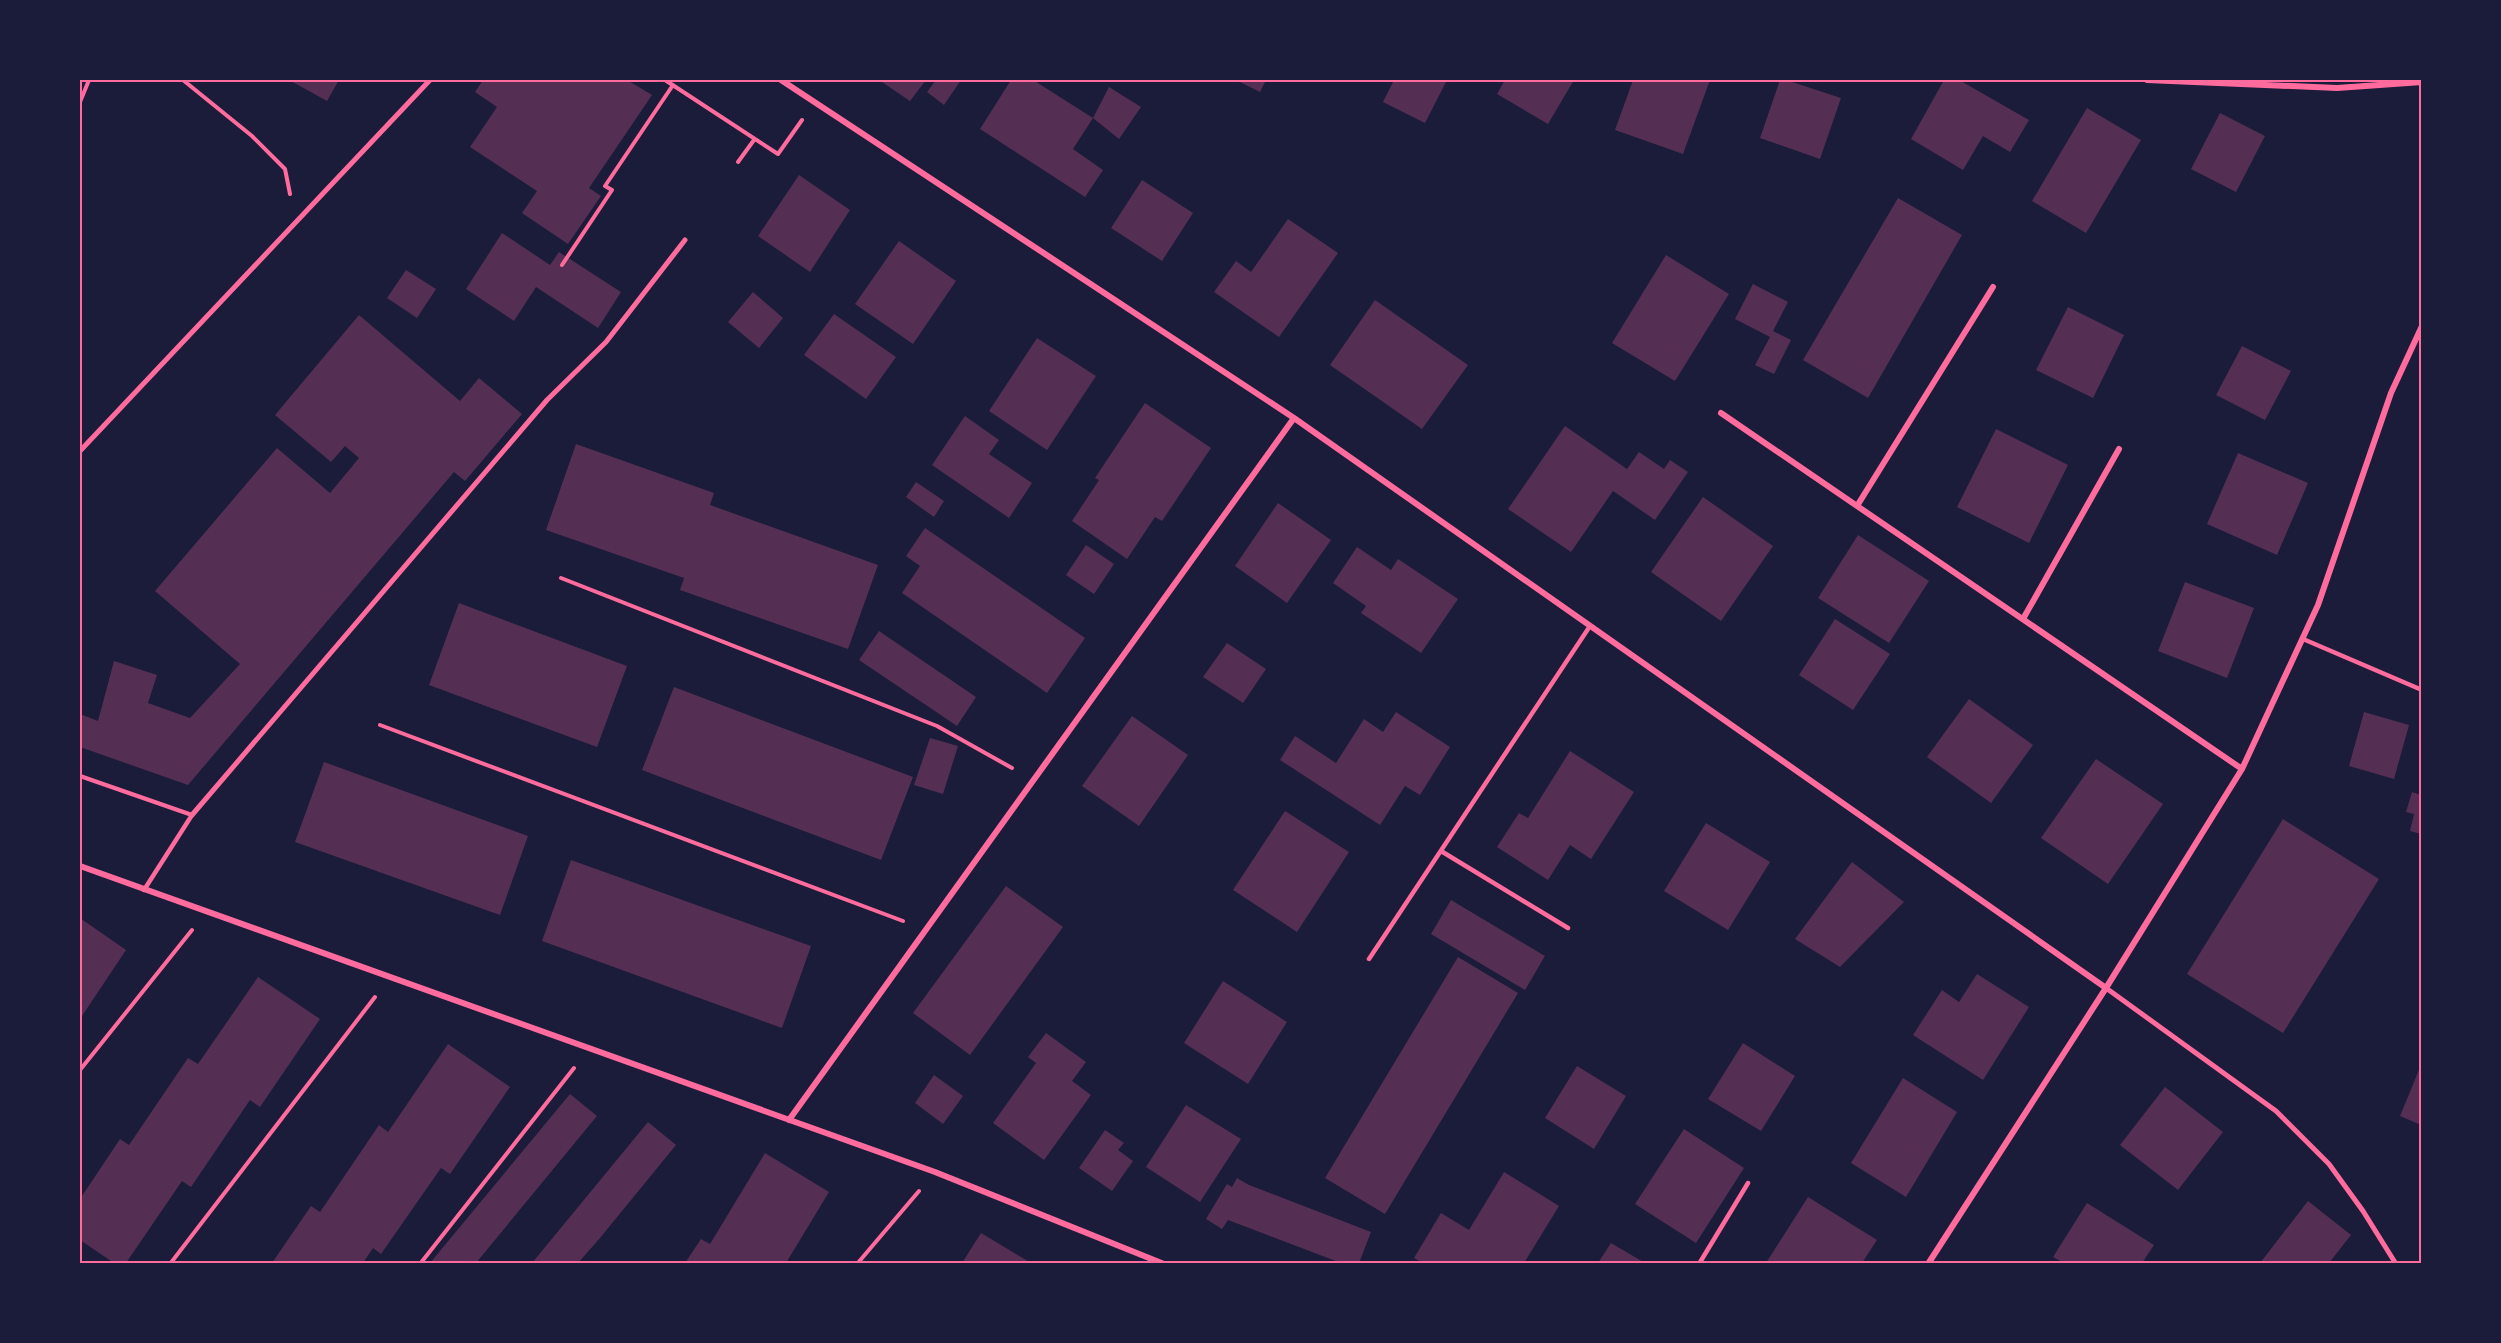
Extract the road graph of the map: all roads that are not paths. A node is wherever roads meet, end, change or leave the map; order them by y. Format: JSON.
{"nodes":[{"id":1,"x":430,"y":80,"type":"edge"},
{"id":2,"x":781,"y":80,"type":"edge"},
{"id":3,"x":2147,"y":80,"type":"edge"},
{"id":4,"x":2338,"y":80,"type":"edge"},
{"id":5,"x":2421,"y":82,"type":"edge"},
{"id":6,"x":2337,"y":88,"type":"junction"},
{"id":7,"x":685,"y":240,"type":"dead end"},
{"id":8,"x":1993,"y":287,"type":"dead end"},
{"id":9,"x":2421,"y":326,"type":"edge"},
{"id":10,"x":1721,"y":413,"type":"dead end"},
{"id":11,"x":1294,"y":418,"type":"junction"},
{"id":12,"x":2119,"y":449,"type":"dead end"},
{"id":13,"x":80,"y":451,"type":"edge"},
{"id":14,"x":1857,"y":506,"type":"junction"},
{"id":15,"x":2023,"y":619,"type":"junction"},
{"id":16,"x":1590,"y":626,"type":"junction"},
{"id":17,"x":2303,"y":639,"type":"junction"},
{"id":18,"x":2421,"y":690,"type":"edge"},
{"id":19,"x":2242,"y":769,"type":"junction"},
{"id":20,"x":80,"y":776,"type":"edge"},
{"id":21,"x":192,"y":815,"type":"junction"},
{"id":22,"x":1441,"y":851,"type":"junction"},
{"id":23,"x":80,"y":866,"type":"edge"},
{"id":24,"x":144,"y":890,"type":"junction"},
{"id":25,"x":1568,"y":928,"type":"dead end"},
{"id":26,"x":1369,"y":959,"type":"dead end"},
{"id":27,"x":2106,"y":988,"type":"junction"},
{"id":28,"x":789,"y":1120,"type":"junction"},
{"id":29,"x":1748,"y":1183,"type":"dead end"},
{"id":30,"x":1164,"y":1263,"type":"edge"},
{"id":31,"x":1700,"y":1263,"type":"edge"},
{"id":32,"x":1928,"y":1263,"type":"edge"},
{"id":33,"x":2396,"y":1263,"type":"edge"}],
"edges":[{"from":1,"to":13,"type":"street"},
{"from":2,"to":11,"type":"street"},
{"from":3,"to":6,"type":"street"},
{"from":4,"to":6,"type":"street"},
{"from":5,"to":6,"type":"street"},
{"from":7,"to":21,"type":"street"},
{"from":8,"to":14,"type":"street"},
{"from":9,"to":17,"type":"street"},
{"from":10,"to":14,"type":"street"},
{"from":11,"to":16,"type":"street"},
{"from":11,"to":28,"type":"street"},
{"from":12,"to":15,"type":"street"},
{"from":14,"to":15,"type":"street"},
{"from":15,"to":19,"type":"street"},
{"from":16,"to":22,"type":"lane"},
{"from":16,"to":27,"type":"street"},
{"from":17,"to":18,"type":"lane"},
{"from":17,"to":19,"type":"street"},
{"from":19,"to":27,"type":"street"},
{"from":20,"to":21,"type":"lane"},
{"from":21,"to":24,"type":"lane"},
{"from":22,"to":25,"type":"lane"},
{"from":22,"to":26,"type":"lane"},
{"from":23,"to":24,"type":"street"},
{"from":24,"to":28,"type":"street"},
{"from":27,"to":32,"type":"street"},
{"from":27,"to":33,"type":"street"},
{"from":28,"to":30,"type":"street"},
{"from":29,"to":31,"type":"lane"}]}
